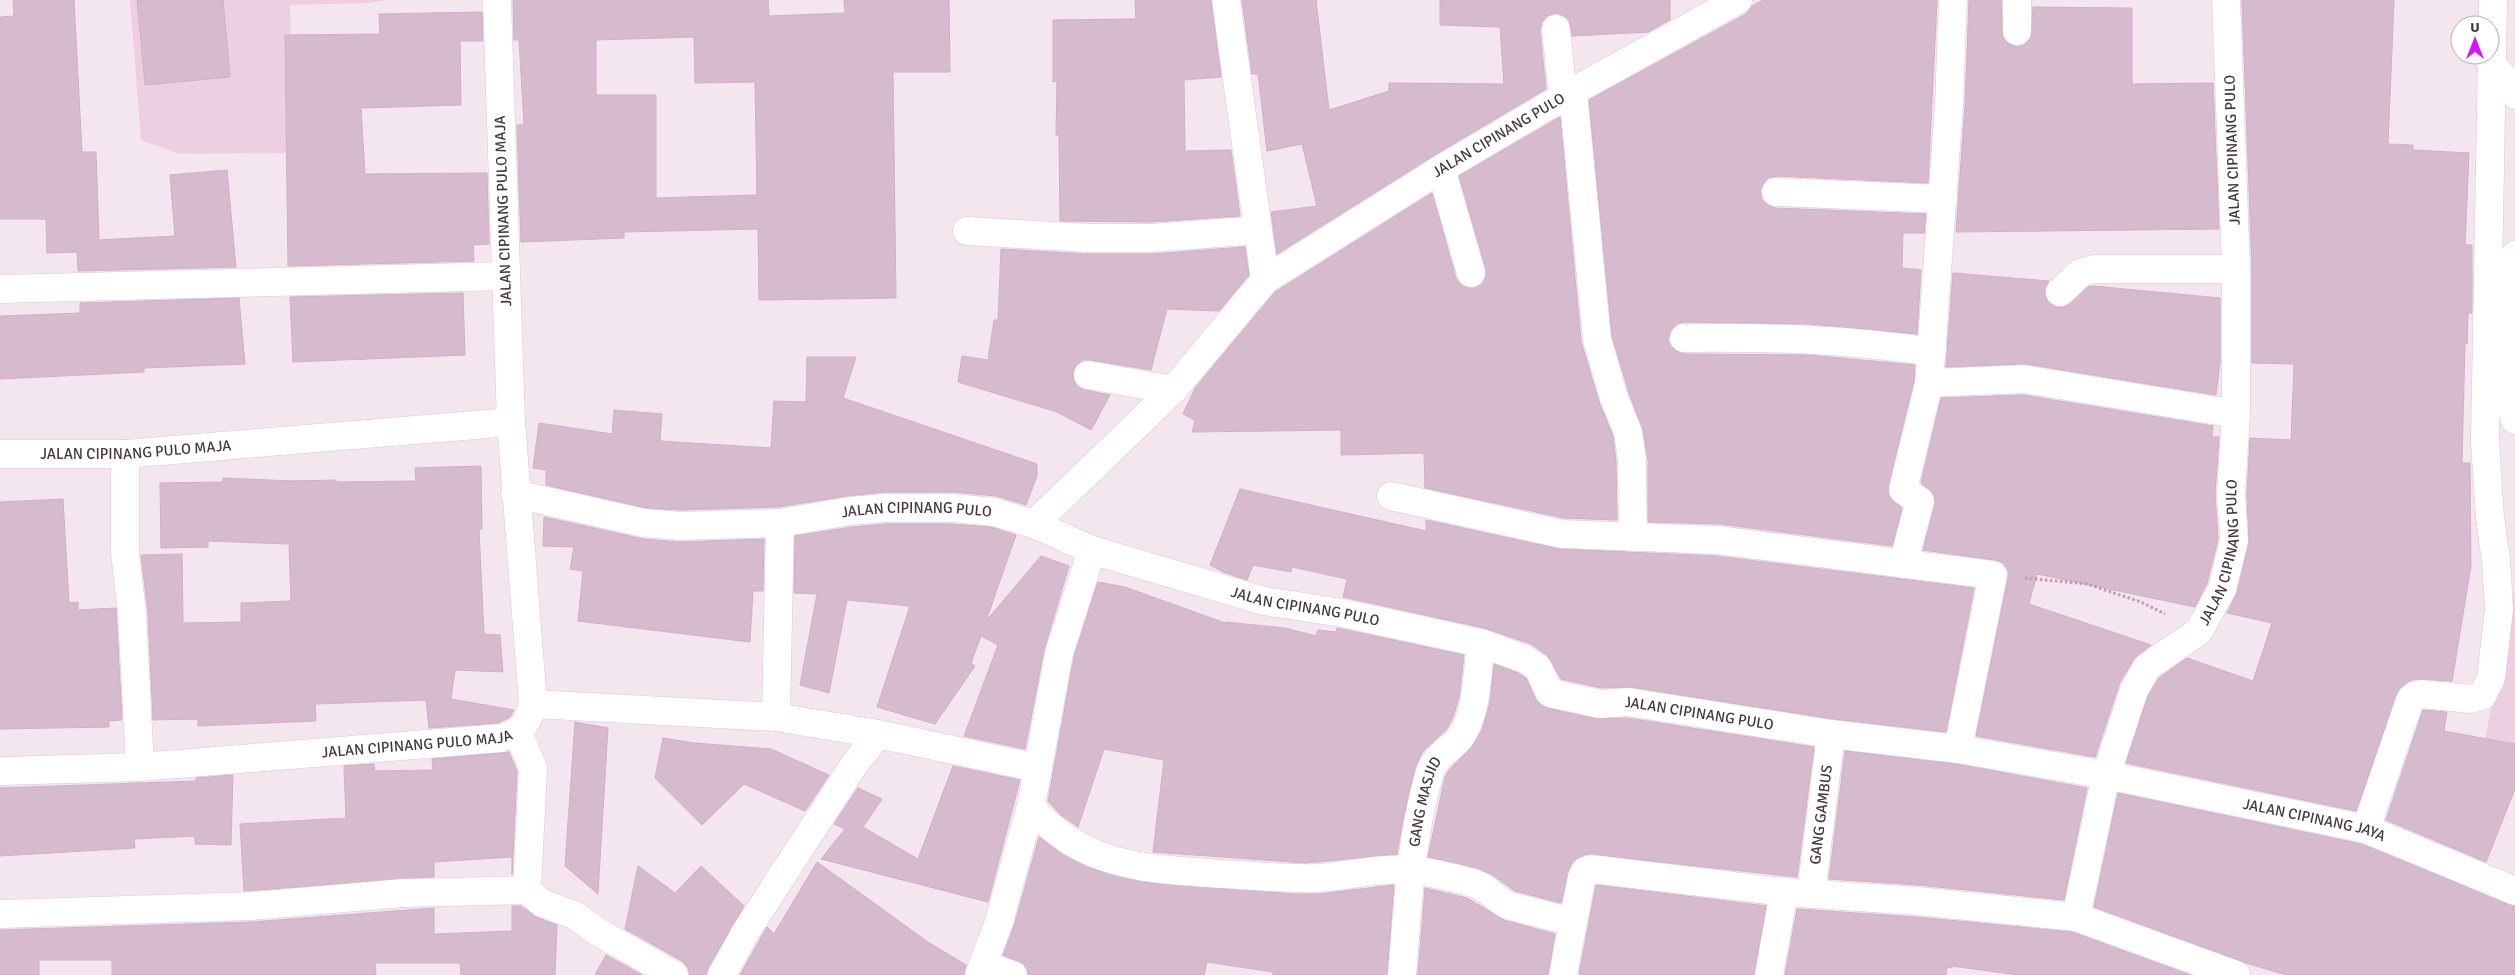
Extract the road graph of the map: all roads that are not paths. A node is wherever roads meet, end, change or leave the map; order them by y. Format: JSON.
{"nodes":[{"id":1,"x":497,"y":0,"type":"edge"},
{"id":2,"x":1226,"y":0,"type":"edge"},
{"id":3,"x":1738,"y":0,"type":"edge"},
{"id":4,"x":1953,"y":0,"type":"edge"},
{"id":5,"x":2017,"y":0,"type":"edge"},
{"id":6,"x":2226,"y":0,"type":"edge"},
{"id":7,"x":2493,"y":0,"type":"edge"},
{"id":8,"x":2493,"y":15,"type":"edge"},
{"id":9,"x":1556,"y":29,"type":"dead end"},
{"id":10,"x":2017,"y":31,"type":"dead end"},
{"id":11,"x":2491,"y":65,"type":"edge"},
{"id":12,"x":2493,"y":65,"type":"edge"},
{"id":13,"x":1568,"y":95,"type":"junction"},
{"id":14,"x":2515,"y":95,"type":"edge"},
{"id":15,"x":1442,"y":169,"type":"junction"},
{"id":16,"x":1776,"y":192,"type":"dead end"},
{"id":17,"x":1943,"y":199,"type":"junction"},
{"id":18,"x":1258,"y":230,"type":"junction"},
{"id":19,"x":967,"y":231,"type":"dead end"},
{"id":20,"x":2515,"y":255,"type":"edge"},
{"id":21,"x":2236,"y":269,"type":"junction"},
{"id":22,"x":1471,"y":273,"type":"dead end"},
{"id":23,"x":505,"y":276,"type":"junction"},
{"id":24,"x":1265,"y":280,"type":"junction"},
{"id":25,"x":0,"y":289,"type":"edge"},
{"id":26,"x":2060,"y":292,"type":"dead end"},
{"id":27,"x":1684,"y":338,"type":"dead end"},
{"id":28,"x":1932,"y":352,"type":"junction"},
{"id":29,"x":1088,"y":375,"type":"dead end"},
{"id":30,"x":1929,"y":383,"type":"junction"},
{"id":31,"x":1174,"y":390,"type":"junction"},
{"id":32,"x":2236,"y":414,"type":"junction"},
{"id":33,"x":2515,"y":420,"type":"edge"},
{"id":34,"x":510,"y":422,"type":"junction"},
{"id":35,"x":0,"y":454,"type":"edge"},
{"id":36,"x":125,"y":454,"type":"junction"},
{"id":37,"x":515,"y":494,"type":"junction"},
{"id":38,"x":1390,"y":496,"type":"dead end"},
{"id":39,"x":780,"y":523,"type":"junction"},
{"id":40,"x":1034,"y":524,"type":"junction"},
{"id":41,"x":1633,"y":538,"type":"junction"},
{"id":42,"x":1092,"y":550,"type":"junction"},
{"id":43,"x":1903,"y":564,"type":"junction"},
{"id":44,"x":1481,"y":644,"type":"junction"},
{"id":45,"x":533,"y":704,"type":"junction"},
{"id":46,"x":776,"y":717,"type":"junction"},
{"id":47,"x":518,"y":732,"type":"junction"},
{"id":48,"x":878,"y":734,"type":"junction"},
{"id":49,"x":1832,"y":734,"type":"junction"},
{"id":50,"x":1958,"y":749,"type":"junction"},
{"id":51,"x":140,"y":767,"type":"junction"},
{"id":52,"x":1038,"y":768,"type":"junction"},
{"id":53,"x":0,"y":771,"type":"edge"},
{"id":54,"x":2106,"y":775,"type":"junction"},
{"id":55,"x":1030,"y":806,"type":"junction"},
{"id":56,"x":2366,"y":829,"type":"junction"},
{"id":57,"x":1411,"y":870,"type":"junction"},
{"id":58,"x":527,"y":890,"type":"junction"},
{"id":59,"x":2515,"y":891,"type":"edge"},
{"id":60,"x":1784,"y":892,"type":"junction"},
{"id":61,"x":1811,"y":894,"type":"junction"},
{"id":62,"x":0,"y":914,"type":"edge"},
{"id":63,"x":2076,"y":917,"type":"junction"},
{"id":64,"x":1573,"y":922,"type":"junction"},
{"id":65,"x":981,"y":970,"type":"edge"},
{"id":66,"x":674,"y":975,"type":"edge"},
{"id":67,"x":722,"y":975,"type":"edge"},
{"id":68,"x":1014,"y":975,"type":"edge"},
{"id":69,"x":1402,"y":975,"type":"edge"},
{"id":70,"x":1563,"y":975,"type":"edge"},
{"id":71,"x":1769,"y":975,"type":"edge"},
{"id":72,"x":2236,"y":975,"type":"edge"}],
"edges":[{"from":1,"to":23,"type":"street","name":"JALAN CIPINANG PULO MAJA"},
{"from":2,"to":18,"type":"street"},
{"from":3,"to":13,"type":"street","name":"JALAN CIPINANG PULO"},
{"from":4,"to":17,"type":"street"},
{"from":5,"to":10,"type":"street"},
{"from":6,"to":21,"type":"street","name":"JALAN CIPINANG PULO"},
{"from":7,"to":8,"type":"street"},
{"from":9,"to":13,"type":"street"},
{"from":11,"to":56,"type":"street"},
{"from":12,"to":14,"type":"street"},
{"from":13,"to":15,"type":"street","name":"JALAN CIPINANG PULO"},
{"from":13,"to":41,"type":"street"},
{"from":15,"to":22,"type":"street"},
{"from":15,"to":24,"type":"street","name":"JALAN CIPINANG PULO"},
{"from":16,"to":17,"type":"street"},
{"from":17,"to":28,"type":"street"},
{"from":18,"to":19,"type":"street"},
{"from":18,"to":24,"type":"street"},
{"from":20,"to":33,"type":"street"},
{"from":21,"to":26,"type":"street"},
{"from":21,"to":32,"type":"street","name":"JALAN CIPINANG PULO"},
{"from":23,"to":25,"type":"street"},
{"from":23,"to":34,"type":"street","name":"JALAN CIPINANG PULO MAJA"},
{"from":24,"to":31,"type":"street","name":"JALAN CIPINANG PULO"},
{"from":27,"to":28,"type":"street"},
{"from":28,"to":30,"type":"street"},
{"from":29,"to":31,"type":"street"},
{"from":30,"to":32,"type":"street"},
{"from":30,"to":43,"type":"street"},
{"from":31,"to":40,"type":"street","name":"JALAN CIPINANG PULO"},
{"from":32,"to":54,"type":"street","name":"JALAN CIPINANG PULO"},
{"from":34,"to":36,"type":"street","name":"JALAN CIPINANG PULO MAJA"},
{"from":34,"to":37,"type":"street","name":"JALAN CIPINANG PULO MAJA"},
{"from":35,"to":36,"type":"street","name":"JALAN CIPINANG PULO MAJA"},
{"from":36,"to":51,"type":"street"},
{"from":37,"to":39,"type":"street","name":"JALAN CIPINANG PULO"},
{"from":37,"to":45,"type":"street","name":"JALAN CIPINANG PULO MAJA"},
{"from":38,"to":41,"type":"street"},
{"from":39,"to":40,"type":"street","name":"JALAN CIPINANG PULO"},
{"from":39,"to":46,"type":"street"},
{"from":40,"to":42,"type":"street","name":"JALAN CIPINANG PULO"},
{"from":41,"to":43,"type":"street"},
{"from":42,"to":44,"type":"street","name":"JALAN CIPINANG PULO"},
{"from":42,"to":52,"type":"street"},
{"from":43,"to":50,"type":"street"},
{"from":44,"to":49,"type":"street","name":"JALAN CIPINANG PULO"},
{"from":44,"to":57,"type":"street","name":"GANG MASJID"},
{"from":45,"to":46,"type":"street"},
{"from":45,"to":47,"type":"street","name":"JALAN CIPINANG PULO MAJA"},
{"from":46,"to":48,"type":"street"},
{"from":47,"to":51,"type":"street","name":"JALAN CIPINANG PULO MAJA"},
{"from":47,"to":58,"type":"street"},
{"from":48,"to":52,"type":"street"},
{"from":48,"to":67,"type":"street"},
{"from":49,"to":50,"type":"street","name":"JALAN CIPINANG PULO"},
{"from":49,"to":61,"type":"street","name":"GANG GAMBUS"},
{"from":50,"to":54,"type":"street","name":"JALAN CIPINANG PULO"},
{"from":51,"to":53,"type":"street","name":"JALAN CIPINANG PULO MAJA"},
{"from":52,"to":55,"type":"street"},
{"from":54,"to":56,"type":"street","name":"JALAN CIPINANG JAYA"},
{"from":54,"to":63,"type":"street"},
{"from":55,"to":57,"type":"street"},
{"from":55,"to":65,"type":"street"},
{"from":56,"to":59,"type":"street","name":"JALAN CIPINANG JAYA"},
{"from":57,"to":64,"type":"street"},
{"from":57,"to":69,"type":"street","name":"GANG MASJID"},
{"from":58,"to":62,"type":"street"},
{"from":58,"to":66,"type":"street"},
{"from":60,"to":61,"type":"street"},
{"from":60,"to":64,"type":"street"},
{"from":60,"to":71,"type":"street"},
{"from":61,"to":63,"type":"street"},
{"from":63,"to":72,"type":"street"},
{"from":64,"to":70,"type":"street"},
{"from":65,"to":68,"type":"street"}]}
